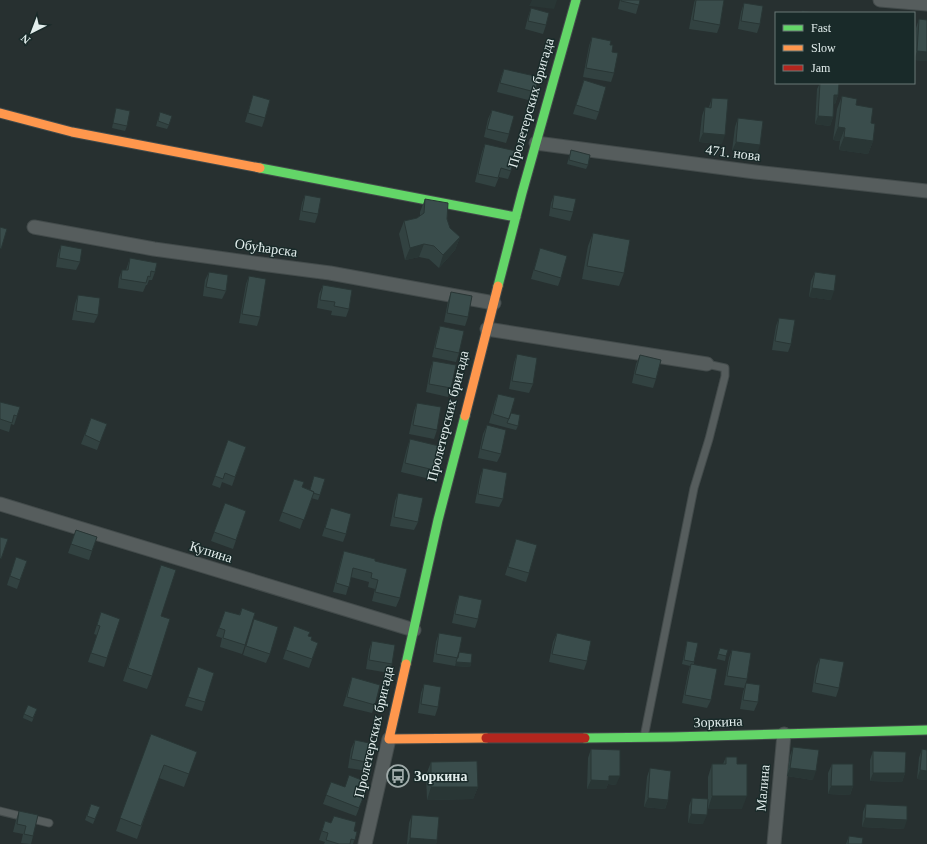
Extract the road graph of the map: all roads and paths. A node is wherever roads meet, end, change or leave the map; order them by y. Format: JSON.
{"nodes":[{"id":1,"x":576,"y":0,"type":"edge"},
{"id":2,"x":880,"y":0,"type":"edge"},
{"id":3,"x":927,"y":4,"type":"edge"},
{"id":4,"x":0,"y":113,"type":"edge"},
{"id":5,"x":536,"y":144,"type":"junction"},
{"id":6,"x":927,"y":190,"type":"edge"},
{"id":7,"x":516,"y":217,"type":"junction"},
{"id":8,"x":34,"y":227,"type":"dead end"},
{"id":9,"x":494,"y":303,"type":"junction"},
{"id":10,"x":487,"y":329,"type":"junction"},
{"id":11,"x":707,"y":364,"type":"joint"},
{"id":12,"x":0,"y":504,"type":"edge"},
{"id":13,"x":414,"y":630,"type":"junction"},
{"id":14,"x":927,"y":730,"type":"edge"},
{"id":15,"x":784,"y":734,"type":"junction"},
{"id":16,"x":644,"y":737,"type":"junction"},
{"id":17,"x":389,"y":739,"type":"junction"},
{"id":18,"x":0,"y":810,"type":"edge"},
{"id":19,"x":49,"y":823,"type":"dead end"},
{"id":20,"x":365,"y":844,"type":"edge"},
{"id":21,"x":774,"y":844,"type":"edge"}],
"edges":[{"from":1,"to":5,"type":"street","name":"Пролетерских бригада"},
{"from":2,"to":3,"type":"street"},
{"from":4,"to":7,"type":"street"},
{"from":5,"to":6,"type":"street","name":"471. нова"},
{"from":5,"to":7,"type":"street","name":"Пролетерских бригада"},
{"from":7,"to":9,"type":"street","name":"Пролетерских бригада"},
{"from":8,"to":9,"type":"street","name":"Обућарска"},
{"from":9,"to":10,"type":"street","name":"Пролетерских бригада"},
{"from":10,"to":11,"type":"street"},
{"from":10,"to":13,"type":"street","name":"Пролетерских бригада"},
{"from":11,"to":16,"type":"lane"},
{"from":12,"to":13,"type":"street","name":"Купина"},
{"from":13,"to":17,"type":"street","name":"Пролетерских бригада"},
{"from":14,"to":15,"type":"street","name":"Зоркина"},
{"from":15,"to":16,"type":"street","name":"Зоркина"},
{"from":15,"to":21,"type":"street","name":"Малина"},
{"from":16,"to":17,"type":"street","name":"Зоркина"},
{"from":17,"to":20,"type":"street","name":"Пролетерских бригада"},
{"from":18,"to":19,"type":"lane"}]}
